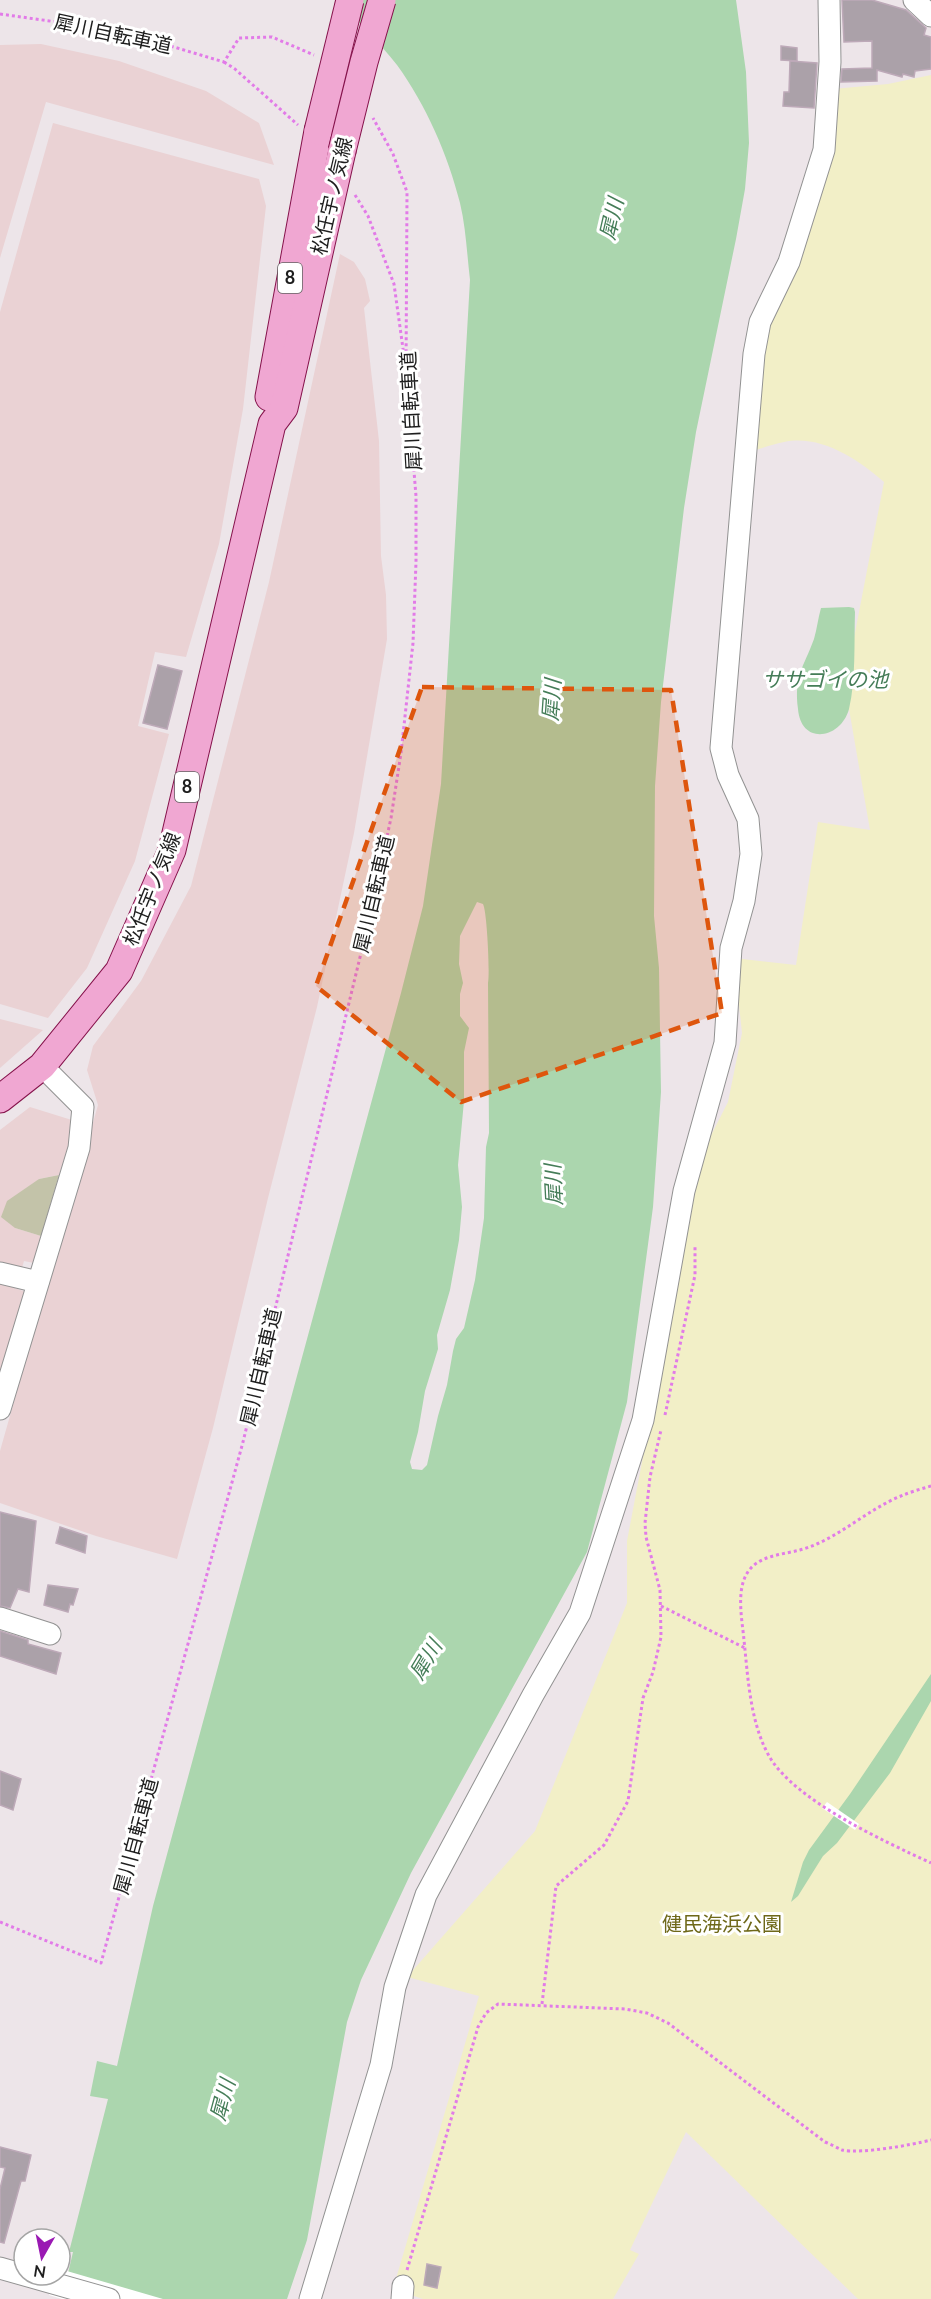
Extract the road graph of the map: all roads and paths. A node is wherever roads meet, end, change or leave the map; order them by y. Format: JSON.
{"nodes":[{"id":1,"x":350,"y":0,"type":"edge"},
{"id":2,"x":382,"y":0,"type":"edge"},
{"id":3,"x":830,"y":0,"type":"edge"},
{"id":4,"x":914,"y":0,"type":"edge"},
{"id":5,"x":0,"y":14,"type":"edge"},
{"id":6,"x":931,"y":16,"type":"edge"},
{"id":7,"x":320,"y":58,"type":"dead end"},
{"id":8,"x":224,"y":62,"type":"junction"},
{"id":9,"x":370,"y":113,"type":"dead end"},
{"id":10,"x":316,"y":137,"type":"junction"},
{"id":11,"x":340,"y":159,"type":"junction"},
{"id":12,"x":406,"y":373,"type":"junction"},
{"id":13,"x":272,"y":424,"type":"junction"},
{"id":14,"x":42,"y":1066,"type":"junction"},
{"id":15,"x":0,"y":1099,"type":"edge"},
{"id":16,"x":694,"y":1239,"type":"dead end"},
{"id":17,"x":0,"y":1273,"type":"edge"},
{"id":18,"x":38,"y":1282,"type":"junction"},
{"id":19,"x":0,"y":1408,"type":"edge"},
{"id":20,"x":665,"y":1415,"type":"dead end"},
{"id":21,"x":662,"y":1426,"type":"dead end"},
{"id":22,"x":931,"y":1486,"type":"edge"},
{"id":23,"x":660,"y":1605,"type":"junction"},
{"id":24,"x":0,"y":1618,"type":"edge"},
{"id":25,"x":50,"y":1634,"type":"dead end"},
{"id":26,"x":745,"y":1648,"type":"junction"},
{"id":27,"x":931,"y":1863,"type":"edge"},
{"id":28,"x":0,"y":1922,"type":"edge"},
{"id":29,"x":542,"y":2004,"type":"junction"},
{"id":30,"x":931,"y":2139,"type":"edge"},
{"id":31,"x":0,"y":2268,"type":"edge"},
{"id":32,"x":403,"y":2293,"type":"edge"},
{"id":33,"x":109,"y":2299,"type":"edge"},
{"id":34,"x":309,"y":2299,"type":"edge"}],
"edges":[{"from":1,"to":10,"type":"main road","name":"松任宇ノ気線","number":"8","bridge":true},
{"from":2,"to":11,"type":"main road","name":"松任宇ノ気線","number":"8","bridge":true},
{"from":3,"to":34,"type":"street"},
{"from":4,"to":6,"type":"street"},
{"from":5,"to":8,"type":"path","name":"犀川自転車道"},
{"from":7,"to":8,"type":"path"},
{"from":8,"to":10,"type":"path"},
{"from":9,"to":12,"type":"path","name":"犀川自転車道"},
{"from":10,"to":13,"type":"main road","name":"松任宇ノ気線","number":"8"},
{"from":11,"to":12,"type":"path"},
{"from":11,"to":13,"type":"main road","name":"松任宇ノ気線","number":"8"},
{"from":12,"to":28,"type":"path","name":"犀川自転車道"},
{"from":13,"to":14,"type":"main road","name":"松任宇ノ気線","number":"8"},
{"from":14,"to":15,"type":"main road","name":"松任宇ノ気線","number":"8"},
{"from":14,"to":18,"type":"street"},
{"from":16,"to":20,"type":"path"},
{"from":17,"to":18,"type":"street"},
{"from":18,"to":19,"type":"street"},
{"from":21,"to":23,"type":"path"},
{"from":22,"to":26,"type":"path"},
{"from":23,"to":26,"type":"path"},
{"from":23,"to":29,"type":"path"},
{"from":24,"to":25,"type":"street"},
{"from":26,"to":27,"type":"path"},
{"from":29,"to":30,"type":"path"},
{"from":29,"to":32,"type":"path"},
{"from":31,"to":33,"type":"street"}]}
